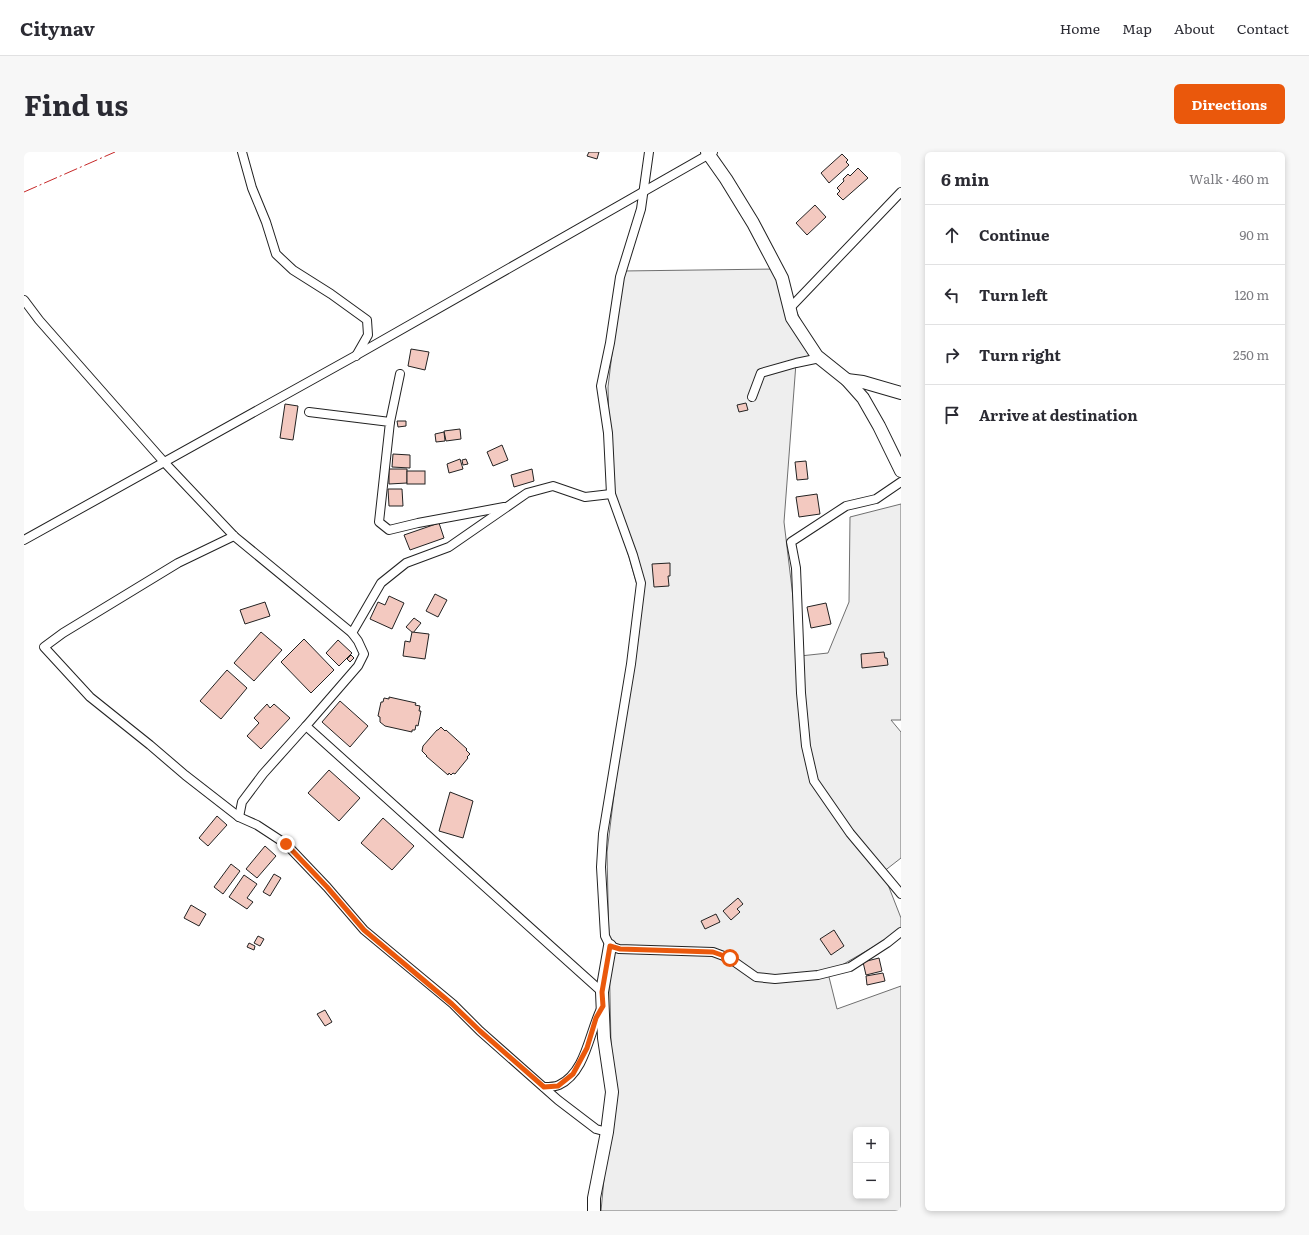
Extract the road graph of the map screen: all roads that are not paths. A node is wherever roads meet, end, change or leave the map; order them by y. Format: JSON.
{"nodes":[{"id":1,"x":242,"y":152,"type":"edge"},
{"id":2,"x":650,"y":152,"type":"edge"},
{"id":3,"x":710,"y":153,"type":"edge"},
{"id":4,"x":901,"y":192,"type":"edge"},
{"id":5,"x":643,"y":193,"type":"junction"},
{"id":6,"x":24,"y":300,"type":"edge"},
{"id":7,"x":789,"y":309,"type":"junction"},
{"id":8,"x":355,"y":356,"type":"junction"},
{"id":9,"x":820,"y":358,"type":"junction"},
{"id":10,"x":400,"y":374,"type":"dead end"},
{"id":11,"x":847,"y":380,"type":"junction"},
{"id":12,"x":901,"y":393,"type":"edge"},
{"id":13,"x":752,"y":396,"type":"dead end"},
{"id":14,"x":309,"y":412,"type":"dead end"},
{"id":15,"x":390,"y":422,"type":"junction"},
{"id":16,"x":164,"y":462,"type":"junction"},
{"id":17,"x":901,"y":470,"type":"edge"},
{"id":18,"x":901,"y":482,"type":"edge"},
{"id":19,"x":610,"y":494,"type":"junction"},
{"id":20,"x":507,"y":506,"type":"junction"},
{"id":21,"x":234,"y":536,"type":"junction"},
{"id":22,"x":24,"y":540,"type":"edge"},
{"id":23,"x":352,"y":633,"type":"junction"},
{"id":24,"x":306,"y":726,"type":"junction"},
{"id":25,"x":239,"y":817,"type":"junction"},
{"id":26,"x":901,"y":894,"type":"edge"},
{"id":27,"x":901,"y":932,"type":"edge"},
{"id":28,"x":610,"y":946,"type":"junction"},
{"id":29,"x":602,"y":992,"type":"junction"},
{"id":30,"x":603,"y":1006,"type":"junction"},
{"id":31,"x":544,"y":1087,"type":"junction"},
{"id":32,"x":607,"y":1132,"type":"junction"},
{"id":33,"x":594,"y":1211,"type":"edge"}],
"edges":[{"from":1,"to":8,"type":"street"},
{"from":2,"to":5,"type":"street"},
{"from":3,"to":5,"type":"street"},
{"from":3,"to":7,"type":"street"},
{"from":4,"to":7,"type":"street"},
{"from":5,"to":8,"type":"street"},
{"from":5,"to":19,"type":"street"},
{"from":6,"to":16,"type":"street"},
{"from":7,"to":9,"type":"street"},
{"from":8,"to":16,"type":"street"},
{"from":9,"to":11,"type":"street"},
{"from":9,"to":13,"type":"street"},
{"from":10,"to":15,"type":"street"},
{"from":11,"to":12,"type":"street"},
{"from":11,"to":17,"type":"street"},
{"from":14,"to":15,"type":"street"},
{"from":15,"to":20,"type":"street"},
{"from":16,"to":21,"type":"street"},
{"from":16,"to":22,"type":"street"},
{"from":18,"to":26,"type":"street"},
{"from":19,"to":20,"type":"street"},
{"from":19,"to":28,"type":"street"},
{"from":20,"to":23,"type":"street"},
{"from":21,"to":23,"type":"street"},
{"from":21,"to":25,"type":"street"},
{"from":23,"to":24,"type":"street"},
{"from":24,"to":25,"type":"street"},
{"from":24,"to":29,"type":"street"},
{"from":25,"to":31,"type":"street"},
{"from":27,"to":28,"type":"street"},
{"from":28,"to":29,"type":"street"},
{"from":29,"to":30,"type":"street"},
{"from":30,"to":31,"type":"street"},
{"from":30,"to":32,"type":"street"},
{"from":31,"to":32,"type":"street"},
{"from":32,"to":33,"type":"street"}]}
